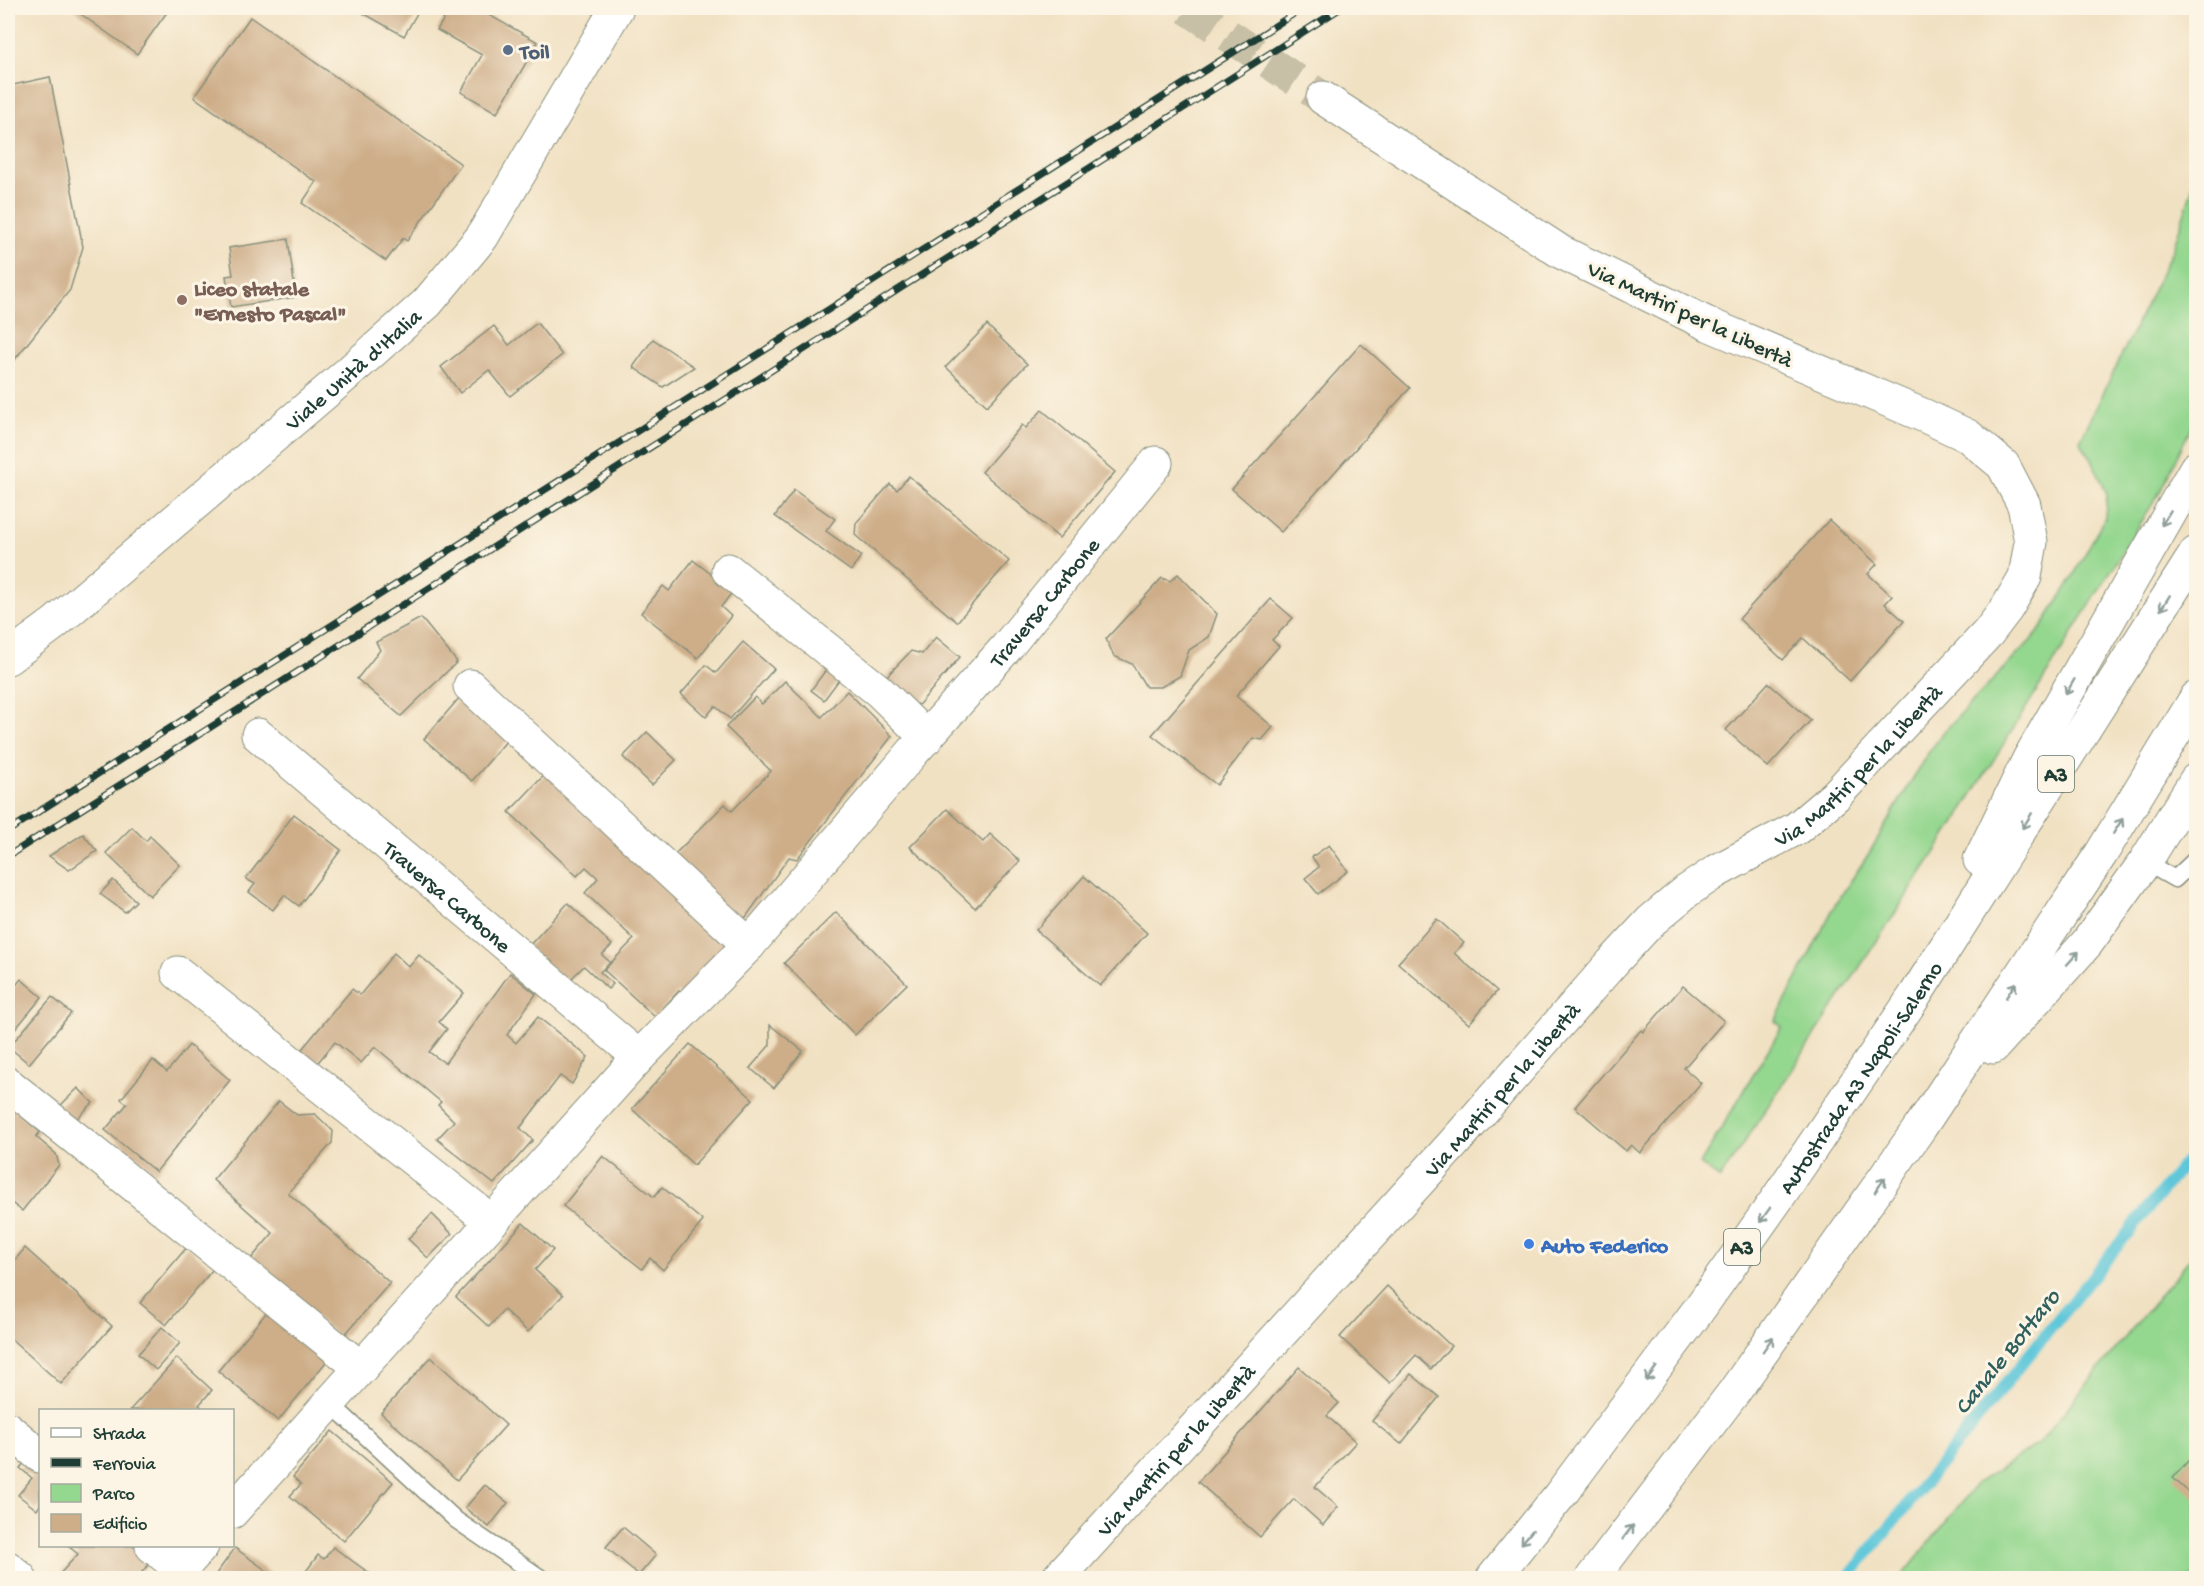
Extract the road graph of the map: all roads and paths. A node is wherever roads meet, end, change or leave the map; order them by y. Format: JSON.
{"nodes":[{"id":1,"x":617,"y":8,"type":"edge"},
{"id":2,"x":1323,"y":98,"type":"tunnel mouth"},
{"id":3,"x":1156,"y":463,"type":"dead end"},
{"id":4,"x":2196,"y":468,"type":"edge"},
{"id":5,"x":2196,"y":554,"type":"edge"},
{"id":6,"x":728,"y":570,"type":"dead end"},
{"id":7,"x":8,"y":658,"type":"edge"},
{"id":8,"x":470,"y":686,"type":"dead end"},
{"id":9,"x":2196,"y":698,"type":"edge"},
{"id":10,"x":258,"y":735,"type":"dead end"},
{"id":11,"x":927,"y":738,"type":"junction"},
{"id":12,"x":2196,"y":780,"type":"edge"},
{"id":13,"x":2196,"y":859,"type":"edge"},
{"id":14,"x":2145,"y":862,"type":"junction"},
{"id":15,"x":749,"y":945,"type":"junction"},
{"id":16,"x":178,"y":973,"type":"dead end"},
{"id":17,"x":1917,"y":994,"type":"junction"},
{"id":18,"x":639,"y":1057,"type":"junction"},
{"id":19,"x":8,"y":1084,"type":"edge"},
{"id":20,"x":1921,"y":1126,"type":"junction"},
{"id":21,"x":491,"y":1221,"type":"junction"},
{"id":22,"x":361,"y":1368,"type":"junction"},
{"id":23,"x":331,"y":1404,"type":"junction"},
{"id":24,"x":8,"y":1429,"type":"edge"},
{"id":25,"x":39,"y":1455,"type":"edge"},
{"id":26,"x":234,"y":1510,"type":"edge"},
{"id":27,"x":155,"y":1547,"type":"edge"},
{"id":28,"x":185,"y":1564,"type":"edge"},
{"id":29,"x":8,"y":1568,"type":"edge"},
{"id":30,"x":20,"y":1578,"type":"edge"},
{"id":31,"x":540,"y":1578,"type":"edge"},
{"id":32,"x":1058,"y":1578,"type":"edge"},
{"id":33,"x":1493,"y":1578,"type":"edge"},
{"id":34,"x":1592,"y":1578,"type":"edge"}],
"edges":[{"from":1,"to":7,"type":"main road","name":"Viale Unità d'Italia"},
{"from":2,"to":32,"type":"main road","name":"Via Martiri per la Libertà"},
{"from":3,"to":11,"type":"main road","name":"Traversa Carbone"},
{"from":4,"to":17,"type":"main road","one_way":true},
{"from":5,"to":17,"type":"main road","name":"Autostrada A3 Napoli-Salerno","number":"A3","one_way":true},
{"from":6,"to":11,"type":"main road"},
{"from":8,"to":15,"type":"main road"},
{"from":20,"to":9,"type":"main road","one_way":true},
{"from":10,"to":18,"type":"main road","name":"Traversa Carbone"},
{"from":11,"to":15,"type":"main road","name":"Traversa Carbone"},
{"from":12,"to":14,"type":"main road"},
{"from":13,"to":14,"type":"lane"},
{"from":20,"to":14,"type":"main road","one_way":true},
{"from":15,"to":18,"type":"main road","name":"Traversa Carbone"},
{"from":16,"to":21,"type":"main road"},
{"from":17,"to":33,"type":"main road","name":"Autostrada A3 Napoli-Salerno","number":"A3","one_way":true},
{"from":18,"to":21,"type":"main road","name":"Traversa Carbone"},
{"from":19,"to":22,"type":"main road"},
{"from":34,"to":20,"type":"main road","one_way":true},
{"from":21,"to":22,"type":"main road","name":"Traversa Carbone"},
{"from":22,"to":23,"type":"main road","name":"Traversa Carbone"},
{"from":23,"to":26,"type":"main road","name":"Traversa Carbone"},
{"from":23,"to":31,"type":"lane"},
{"from":24,"to":25,"type":"main road"},
{"from":27,"to":28,"type":"main road"},
{"from":29,"to":30,"type":"main road"}]}
